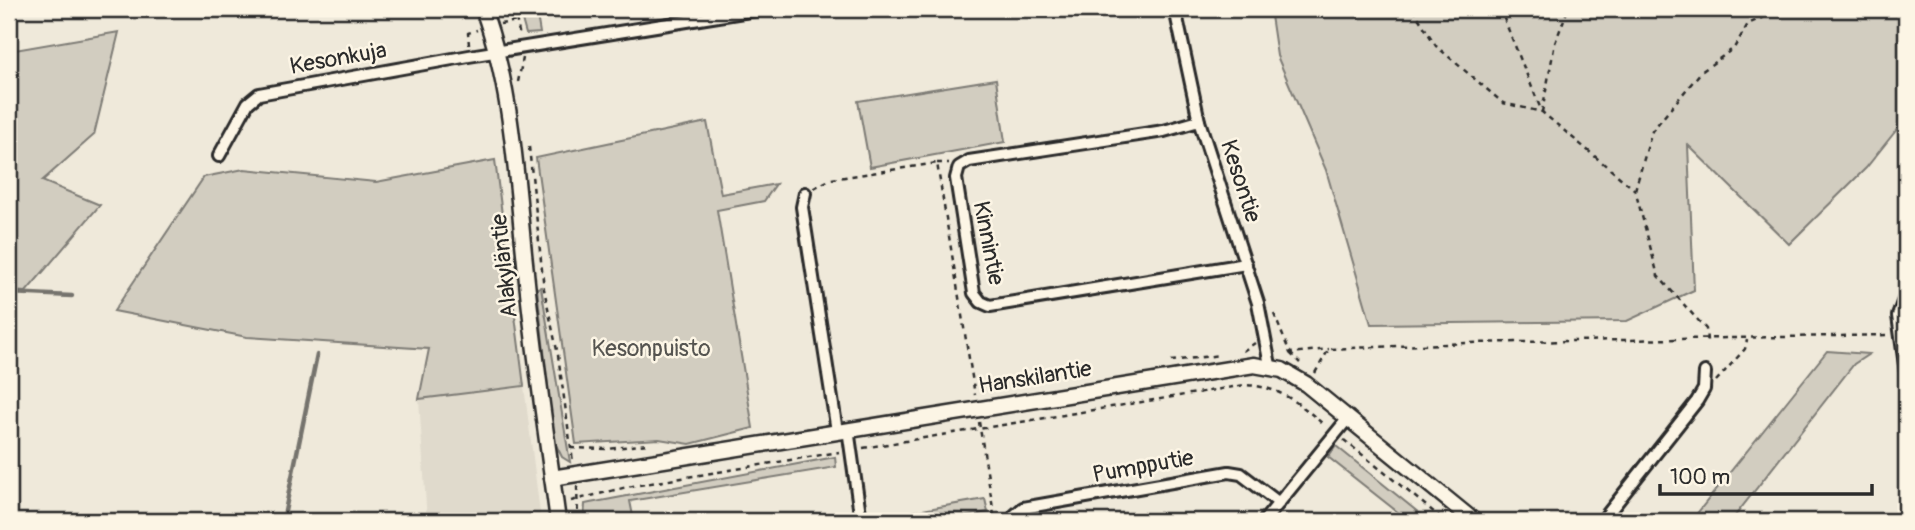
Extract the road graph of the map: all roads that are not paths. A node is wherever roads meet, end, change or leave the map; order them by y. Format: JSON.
{"nodes":[{"id":1,"x":483,"y":9,"type":"edge"},
{"id":2,"x":762,"y":9,"type":"edge"},
{"id":3,"x":1175,"y":9,"type":"edge"},
{"id":4,"x":497,"y":51,"type":"junction"},
{"id":5,"x":1199,"y":121,"type":"junction"},
{"id":6,"x":219,"y":156,"type":"dead end"},
{"id":7,"x":805,"y":193,"type":"road end"},
{"id":8,"x":1246,"y":264,"type":"junction"},
{"id":9,"x":1906,"y":294,"type":"edge"},
{"id":10,"x":1902,"y":316,"type":"edge"},
{"id":11,"x":1270,"y":365,"type":"junction"},
{"id":12,"x":1705,"y":372,"type":"dead end"},
{"id":13,"x":1906,"y":372,"type":"edge"},
{"id":14,"x":1349,"y":418,"type":"junction"},
{"id":15,"x":843,"y":430,"type":"junction"},
{"id":16,"x":552,"y":478,"type":"junction"},
{"id":17,"x":1279,"y":503,"type":"junction"},
{"id":18,"x":558,"y":521,"type":"edge"},
{"id":19,"x":862,"y":521,"type":"edge"},
{"id":20,"x":1013,"y":521,"type":"edge"},
{"id":21,"x":1264,"y":521,"type":"edge"},
{"id":22,"x":1474,"y":521,"type":"edge"},
{"id":23,"x":1602,"y":521,"type":"edge"}],
"edges":[{"from":1,"to":4,"type":"street","name":"Alakyläntie"},
{"from":2,"to":4,"type":"street"},
{"from":3,"to":5,"type":"street","name":"Kesontie"},
{"from":4,"to":6,"type":"street","name":"Kesonkuja"},
{"from":4,"to":16,"type":"street","name":"Alakyläntie"},
{"from":5,"to":8,"type":"street","name":"Kesontie"},
{"from":5,"to":8,"type":"street","name":"Kinnintie"},
{"from":7,"to":15,"type":"street"},
{"from":8,"to":11,"type":"street","name":"Kesontie"},
{"from":9,"to":10,"type":"street"},
{"from":10,"to":13,"type":"street"},
{"from":11,"to":14,"type":"street"},
{"from":11,"to":15,"type":"street","name":"Hanskilantie"},
{"from":12,"to":23,"type":"street"},
{"from":14,"to":17,"type":"street"},
{"from":14,"to":22,"type":"street"},
{"from":15,"to":16,"type":"street","name":"Hanskilantie"},
{"from":15,"to":19,"type":"street"},
{"from":16,"to":18,"type":"street","name":"Alakyläntie"},
{"from":17,"to":20,"type":"street","name":"Pumpputie"},
{"from":17,"to":21,"type":"street"}]}
